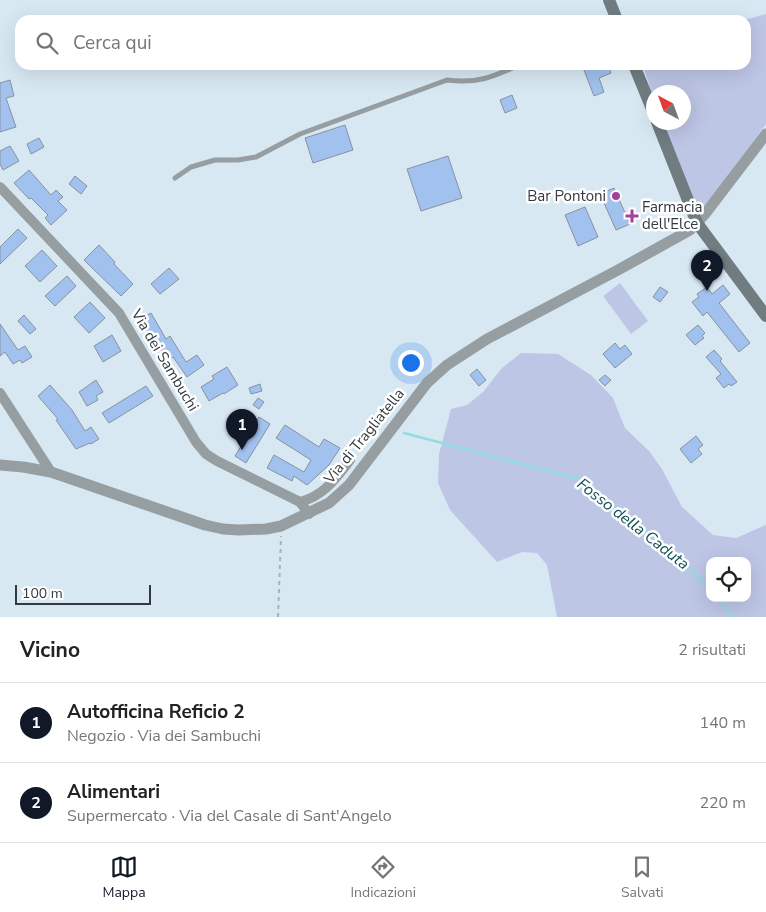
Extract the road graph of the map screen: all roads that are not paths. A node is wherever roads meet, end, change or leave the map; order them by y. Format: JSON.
{"nodes":[{"id":1,"x":609,"y":0,"type":"edge"},
{"id":2,"x":615,"y":15,"type":"edge"},
{"id":3,"x":508,"y":70,"type":"edge"},
{"id":4,"x":636,"y":70,"type":"edge"},
{"id":5,"x":646,"y":94,"type":"edge"},
{"id":6,"x":660,"y":130,"type":"edge"},
{"id":7,"x":766,"y":134,"type":"edge"},
{"id":8,"x":175,"y":178,"type":"dead end"},
{"id":9,"x":0,"y":187,"type":"edge"},
{"id":10,"x":697,"y":223,"type":"junction"},
{"id":11,"x":766,"y":316,"type":"edge"},
{"id":12,"x":0,"y":393,"type":"edge"},
{"id":13,"x":350,"y":460,"type":"dead end"},
{"id":14,"x":0,"y":465,"type":"edge"},
{"id":15,"x":52,"y":472,"type":"junction"},
{"id":16,"x":300,"y":502,"type":"junction"},
{"id":17,"x":309,"y":514,"type":"junction"}],
"edges":[{"from":1,"to":2,"type":"main road"},
{"from":3,"to":8,"type":"lane"},
{"from":4,"to":5,"type":"main road"},
{"from":6,"to":10,"type":"main road"},
{"from":7,"to":10,"type":"street","name":"Via di Tragliatella"},
{"from":9,"to":16,"type":"street","name":"Via dei Sambuchi"},
{"from":10,"to":11,"type":"main road"},
{"from":10,"to":17,"type":"street","name":"Via di Tragliatella"},
{"from":12,"to":15,"type":"street"},
{"from":13,"to":16,"type":"street"},
{"from":14,"to":15,"type":"street","name":"Via di Tragliatella"},
{"from":15,"to":17,"type":"street","name":"Via di Tragliatella"},
{"from":16,"to":17,"type":"street","name":"Via dei Sambuchi"}]}
